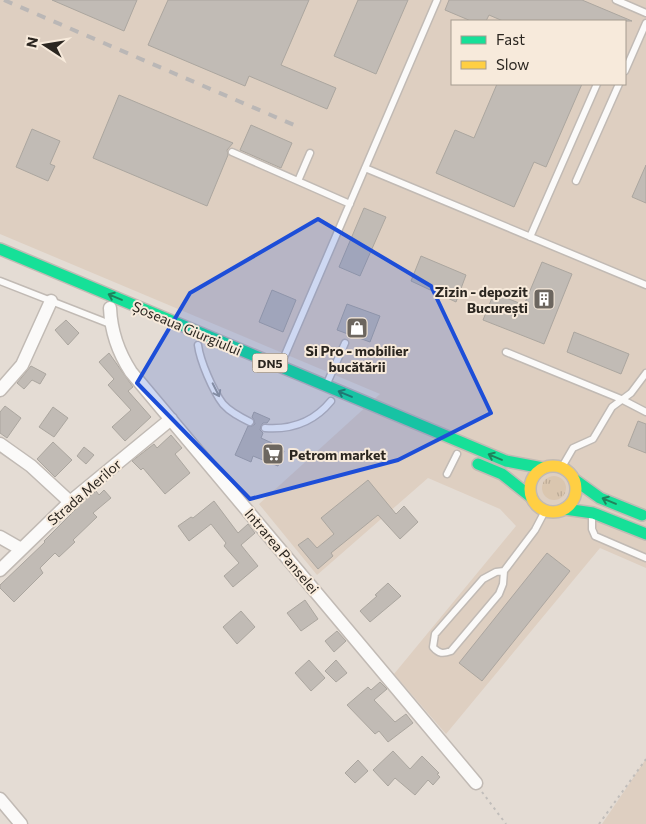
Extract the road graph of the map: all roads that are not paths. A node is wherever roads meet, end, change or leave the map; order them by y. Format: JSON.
{"nodes":[{"id":1,"x":438,"y":0,"type":"edge"},
{"id":2,"x":616,"y":0,"type":"edge"},
{"id":3,"x":646,"y":13,"type":"edge"},
{"id":4,"x":646,"y":23,"type":"edge"},
{"id":5,"x":626,"y":69,"type":"edge"},
{"id":6,"x":597,"y":85,"type":"edge"},
{"id":7,"x":619,"y":85,"type":"edge"},
{"id":8,"x":232,"y":152,"type":"dead end"},
{"id":9,"x":310,"y":153,"type":"dead end"},
{"id":10,"x":365,"y":168,"type":"junction"},
{"id":11,"x":298,"y":181,"type":"junction"},
{"id":12,"x":576,"y":181,"type":"dead end"},
{"id":13,"x":350,"y":204,"type":"junction"},
{"id":14,"x":530,"y":237,"type":"junction"},
{"id":15,"x":0,"y":249,"type":"edge"},
{"id":16,"x":0,"y":281,"type":"edge"},
{"id":17,"x":646,"y":285,"type":"edge"},
{"id":18,"x":51,"y":301,"type":"junction"},
{"id":19,"x":110,"y":308,"type":"dead end"},
{"id":20,"x":110,"y":324,"type":"junction"},
{"id":21,"x":345,"y":343,"type":"dead end"},
{"id":22,"x":198,"y":345,"type":"dead end"},
{"id":23,"x":506,"y":352,"type":"dead end"},
{"id":24,"x":280,"y":367,"type":"junction"},
{"id":25,"x":646,"y":373,"type":"edge"},
{"id":26,"x":0,"y":390,"type":"edge"},
{"id":27,"x":329,"y":397,"type":"junction"},
{"id":28,"x":621,"y":399,"type":"junction"},
{"id":29,"x":646,"y":412,"type":"edge"},
{"id":30,"x":172,"y":419,"type":"junction"},
{"id":31,"x":250,"y":422,"type":"dead end"},
{"id":32,"x":265,"y":428,"type":"dead end"},
{"id":33,"x":0,"y":444,"type":"edge"},
{"id":34,"x":452,"y":452,"type":"joint"},
{"id":35,"x":562,"y":467,"type":"junction"},
{"id":36,"x":542,"y":468,"type":"junction"},
{"id":37,"x":448,"y":474,"type":"dead end"},
{"id":38,"x":575,"y":480,"type":"junction"},
{"id":39,"x":531,"y":497,"type":"junction"},
{"id":40,"x":70,"y":502,"type":"junction"},
{"id":41,"x":565,"y":509,"type":"junction"},
{"id":42,"x":545,"y":511,"type":"junction"},
{"id":43,"x":592,"y":513,"type":"junction"},
{"id":44,"x":646,"y":517,"type":"edge"},
{"id":45,"x":646,"y":534,"type":"edge"},
{"id":46,"x":0,"y":537,"type":"edge"},
{"id":47,"x":20,"y":549,"type":"junction"},
{"id":48,"x":646,"y":558,"type":"edge"},
{"id":49,"x":0,"y":570,"type":"edge"},
{"id":50,"x":504,"y":571,"type":"junction"},
{"id":51,"x":476,"y":783,"type":"road end"},
{"id":52,"x":0,"y":799,"type":"edge"},
{"id":53,"x":21,"y":824,"type":"edge"}],
"edges":[{"from":1,"to":10,"type":"lane"},
{"from":2,"to":3,"type":"lane"},
{"from":4,"to":5,"type":"lane"},
{"from":6,"to":14,"type":"lane"},
{"from":7,"to":12,"type":"lane"},
{"from":8,"to":11,"type":"lane"},
{"from":9,"to":11,"type":"lane"},
{"from":10,"to":13,"type":"lane"},
{"from":10,"to":14,"type":"lane"},
{"from":11,"to":13,"type":"lane"},
{"from":13,"to":24,"type":"lane"},
{"from":14,"to":17,"type":"lane"},
{"from":24,"to":15,"type":"highway","name":"Șoseaua Giurgiului","number":"DN5","one_way":true},
{"from":16,"to":18,"type":"lane"},
{"from":18,"to":20,"type":"lane"},
{"from":18,"to":26,"type":"street"},
{"from":19,"to":20,"type":"street","name":"Intrarea Panselei"},
{"from":20,"to":30,"type":"street","name":"Intrarea Panselei"},
{"from":21,"to":27,"type":"lane"},
{"from":22,"to":31,"type":"lane","one_way":true},
{"from":23,"to":28,"type":"lane"},
{"from":24,"to":27,"type":"highway","name":"Șoseaua Giurgiului","number":"DN5"},
{"from":25,"to":28,"type":"lane"},
{"from":27,"to":32,"type":"lane"},
{"from":36,"to":27,"type":"highway","name":"Șoseaua Giurgiului","number":"DN5","one_way":true},
{"from":28,"to":29,"type":"lane"},
{"from":28,"to":35,"type":"lane"},
{"from":30,"to":40,"type":"street","name":"Strada Merilor"},
{"from":30,"to":51,"type":"street","name":"Intrarea Panselei"},
{"from":33,"to":40,"type":"street"},
{"from":34,"to":37,"type":"lane"},
{"from":34,"to":39,"type":"highway"},
{"from":35,"to":36,"type":"highway","name":"Șoseaua Giurgiului","number":"DN5"},
{"from":35,"to":38,"type":"highway"},
{"from":36,"to":39,"type":"highway"},
{"from":38,"to":41,"type":"highway"},
{"from":44,"to":38,"type":"highway","one_way":true},
{"from":39,"to":42,"type":"highway"},
{"from":40,"to":47,"type":"street","name":"Strada Merilor"},
{"from":41,"to":42,"type":"highway"},
{"from":41,"to":43,"type":"highway"},
{"from":42,"to":50,"type":"lane"},
{"from":43,"to":45,"type":"highway"},
{"from":43,"to":48,"type":"lane"},
{"from":46,"to":47,"type":"street"},
{"from":47,"to":49,"type":"street","name":"Strada Merilor"},
{"from":50,"to":50,"type":"lane"},
{"from":52,"to":53,"type":"street"}]}
